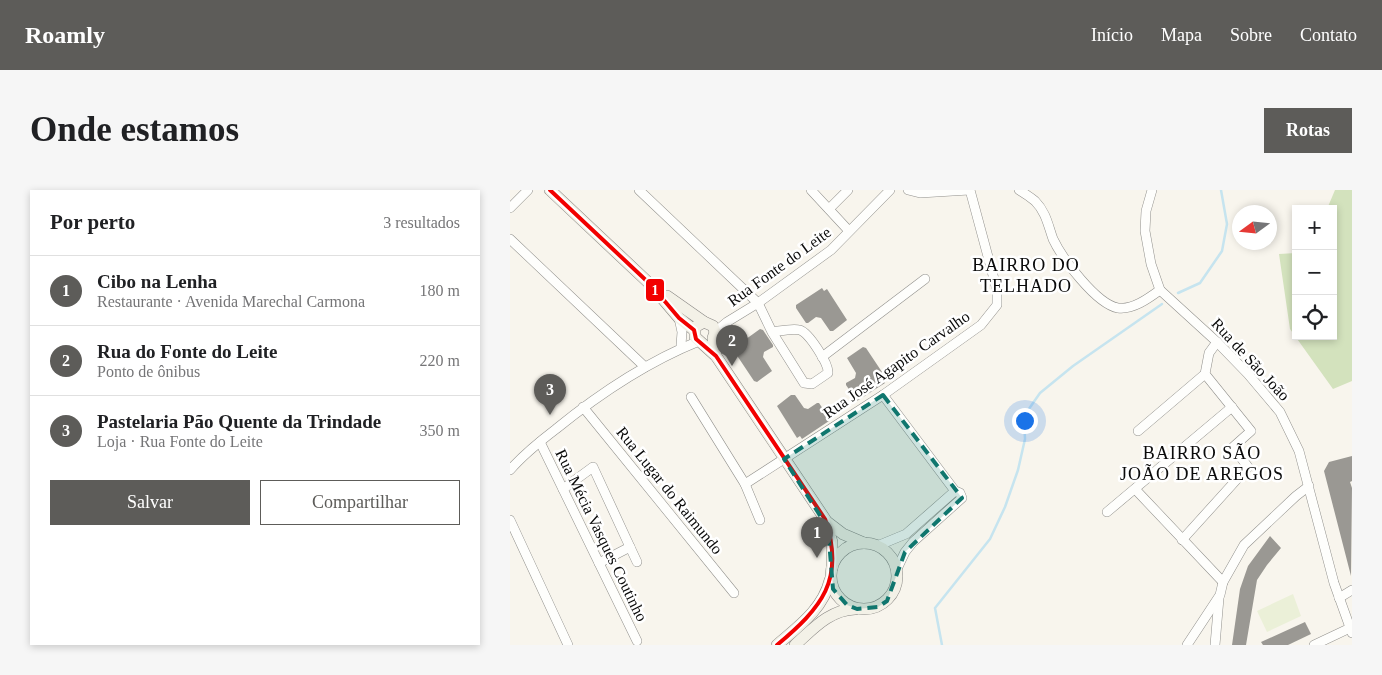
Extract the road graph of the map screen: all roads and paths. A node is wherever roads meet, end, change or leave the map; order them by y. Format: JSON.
{"nodes":[{"id":1,"x":528,"y":190,"type":"edge"},
{"id":2,"x":550,"y":190,"type":"edge"},
{"id":3,"x":639,"y":190,"type":"edge"},
{"id":4,"x":811,"y":190,"type":"edge"},
{"id":5,"x":848,"y":190,"type":"edge"},
{"id":6,"x":890,"y":190,"type":"edge"},
{"id":7,"x":908,"y":190,"type":"edge"},
{"id":8,"x":970,"y":190,"type":"edge"},
{"id":9,"x":1019,"y":190,"type":"edge"},
{"id":10,"x":1152,"y":190,"type":"edge"},
{"id":11,"x":510,"y":208,"type":"edge"},
{"id":12,"x":829,"y":209,"type":"junction"},
{"id":13,"x":849,"y":231,"type":"junction"},
{"id":14,"x":510,"y":239,"type":"edge"},
{"id":15,"x":925,"y":279,"type":"dead end"},
{"id":16,"x":651,"y":285,"type":"junction"},
{"id":17,"x":1160,"y":290,"type":"junction"},
{"id":18,"x":758,"y":303,"type":"junction"},
{"id":19,"x":678,"y":318,"type":"junction"},
{"id":20,"x":711,"y":329,"type":"junction"},
{"id":21,"x":772,"y":332,"type":"junction"},
{"id":22,"x":697,"y":337,"type":"junction"},
{"id":23,"x":1216,"y":342,"type":"junction"},
{"id":24,"x":677,"y":348,"type":"junction"},
{"id":25,"x":716,"y":356,"type":"junction"},
{"id":26,"x":822,"y":357,"type":"junction"},
{"id":27,"x":645,"y":367,"type":"junction"},
{"id":28,"x":1205,"y":374,"type":"junction"},
{"id":29,"x":884,"y":395,"type":"junction"},
{"id":30,"x":692,"y":397,"type":"dead end"},
{"id":31,"x":583,"y":407,"type":"junction"},
{"id":32,"x":1232,"y":408,"type":"junction"},
{"id":33,"x":1138,"y":431,"type":"dead end"},
{"id":34,"x":540,"y":442,"type":"junction"},
{"id":35,"x":784,"y":459,"type":"junction"},
{"id":36,"x":510,"y":470,"type":"edge"},
{"id":37,"x":745,"y":484,"type":"junction"},
{"id":38,"x":1309,"y":486,"type":"junction"},
{"id":39,"x":563,"y":489,"type":"junction"},
{"id":40,"x":1135,"y":489,"type":"junction"},
{"id":41,"x":955,"y":491,"type":"junction"},
{"id":42,"x":1107,"y":512,"type":"dead end"},
{"id":43,"x":510,"y":520,"type":"edge"},
{"id":44,"x":760,"y":520,"type":"dead end"},
{"id":45,"x":825,"y":520,"type":"junction"},
{"id":46,"x":1182,"y":540,"type":"junction"},
{"id":47,"x":871,"y":545,"type":"junction"},
{"id":48,"x":630,"y":547,"type":"junction"},
{"id":49,"x":637,"y":562,"type":"dead end"},
{"id":50,"x":599,"y":563,"type":"junction"},
{"id":51,"x":896,"y":571,"type":"junction"},
{"id":52,"x":831,"y":573,"type":"junction"},
{"id":53,"x":1223,"y":582,"type":"junction"},
{"id":54,"x":1352,"y":590,"type":"edge"},
{"id":55,"x":734,"y":593,"type":"dead end"},
{"id":56,"x":1220,"y":595,"type":"junction"},
{"id":57,"x":1339,"y":598,"type":"junction"},
{"id":58,"x":857,"y":609,"type":"junction"},
{"id":59,"x":1351,"y":631,"type":"edge"},
{"id":60,"x":637,"y":641,"type":"dead end"},
{"id":61,"x":568,"y":645,"type":"edge"},
{"id":62,"x":777,"y":645,"type":"edge"},
{"id":63,"x":795,"y":645,"type":"edge"},
{"id":64,"x":1187,"y":645,"type":"edge"},
{"id":65,"x":1215,"y":645,"type":"edge"},
{"id":66,"x":1314,"y":645,"type":"edge"}],
"edges":[{"from":1,"to":11,"type":"street"},
{"from":2,"to":16,"type":"street"},
{"from":3,"to":18,"type":"street"},
{"from":4,"to":12,"type":"street"},
{"from":5,"to":12,"type":"street"},
{"from":6,"to":13,"type":"street","name":"Rua Fonte do Leite"},
{"from":7,"to":8,"type":"street"},
{"from":8,"to":29,"type":"street","name":"Rua José Agapito Carvalho"},
{"from":9,"to":17,"type":"street"},
{"from":10,"to":17,"type":"street"},
{"from":12,"to":13,"type":"street"},
{"from":13,"to":18,"type":"street","name":"Rua Fonte do Leite"},
{"from":14,"to":27,"type":"street"},
{"from":15,"to":26,"type":"street"},
{"from":16,"to":19,"type":"street"},
{"from":16,"to":20,"type":"street"},
{"from":17,"to":23,"type":"street","name":"Rua de São João"},
{"from":18,"to":20,"type":"street","name":"Rua Fonte do Leite"},
{"from":18,"to":21,"type":"street"},
{"from":19,"to":22,"type":"street"},
{"from":19,"to":24,"type":"street"},
{"from":20,"to":22,"type":"street"},
{"from":20,"to":22,"type":"street"},
{"from":20,"to":25,"type":"street"},
{"from":21,"to":26,"type":"street"},
{"from":21,"to":26,"type":"street"},
{"from":22,"to":24,"type":"street"},
{"from":22,"to":25,"type":"street"},
{"from":23,"to":28,"type":"street"},
{"from":23,"to":38,"type":"street","name":"Rua de São João"},
{"from":24,"to":27,"type":"street"},
{"from":25,"to":35,"type":"street"},
{"from":27,"to":31,"type":"street"},
{"from":28,"to":32,"type":"street"},
{"from":28,"to":33,"type":"street"},
{"from":29,"to":35,"type":"street","name":"Rua José Agapito Carvalho"},
{"from":29,"to":41,"type":"street"},
{"from":30,"to":37,"type":"street"},
{"from":31,"to":34,"type":"street"},
{"from":31,"to":55,"type":"street","name":"Rua Lugar do Raimundo"},
{"from":32,"to":40,"type":"street"},
{"from":32,"to":46,"type":"street"},
{"from":34,"to":36,"type":"street"},
{"from":34,"to":39,"type":"street","name":"Rua Mécia Vasques Coutinho"},
{"from":35,"to":37,"type":"street","name":"Rua José Agapito Carvalho"},
{"from":35,"to":45,"type":"street"},
{"from":37,"to":44,"type":"street"},
{"from":38,"to":53,"type":"street"},
{"from":38,"to":57,"type":"street","name":"Rua de São João"},
{"from":39,"to":48,"type":"street"},
{"from":39,"to":50,"type":"street","name":"Rua Mécia Vasques Coutinho"},
{"from":40,"to":42,"type":"street"},
{"from":40,"to":46,"type":"street"},
{"from":41,"to":47,"type":"street"},
{"from":41,"to":51,"type":"street"},
{"from":43,"to":61,"type":"street"},
{"from":45,"to":47,"type":"street"},
{"from":45,"to":52,"type":"street"},
{"from":46,"to":53,"type":"street"},
{"from":47,"to":51,"type":"street"},
{"from":47,"to":52,"type":"street"},
{"from":48,"to":49,"type":"street"},
{"from":48,"to":50,"type":"street"},
{"from":50,"to":60,"type":"street","name":"Rua Mécia Vasques Coutinho"},
{"from":51,"to":58,"type":"street"},
{"from":52,"to":58,"type":"street"},
{"from":52,"to":62,"type":"street"},
{"from":53,"to":56,"type":"street"},
{"from":54,"to":57,"type":"street"},
{"from":56,"to":64,"type":"street"},
{"from":56,"to":65,"type":"street"},
{"from":57,"to":59,"type":"street","name":"Rua de São João"},
{"from":58,"to":63,"type":"street"},
{"from":59,"to":66,"type":"street"}]}
